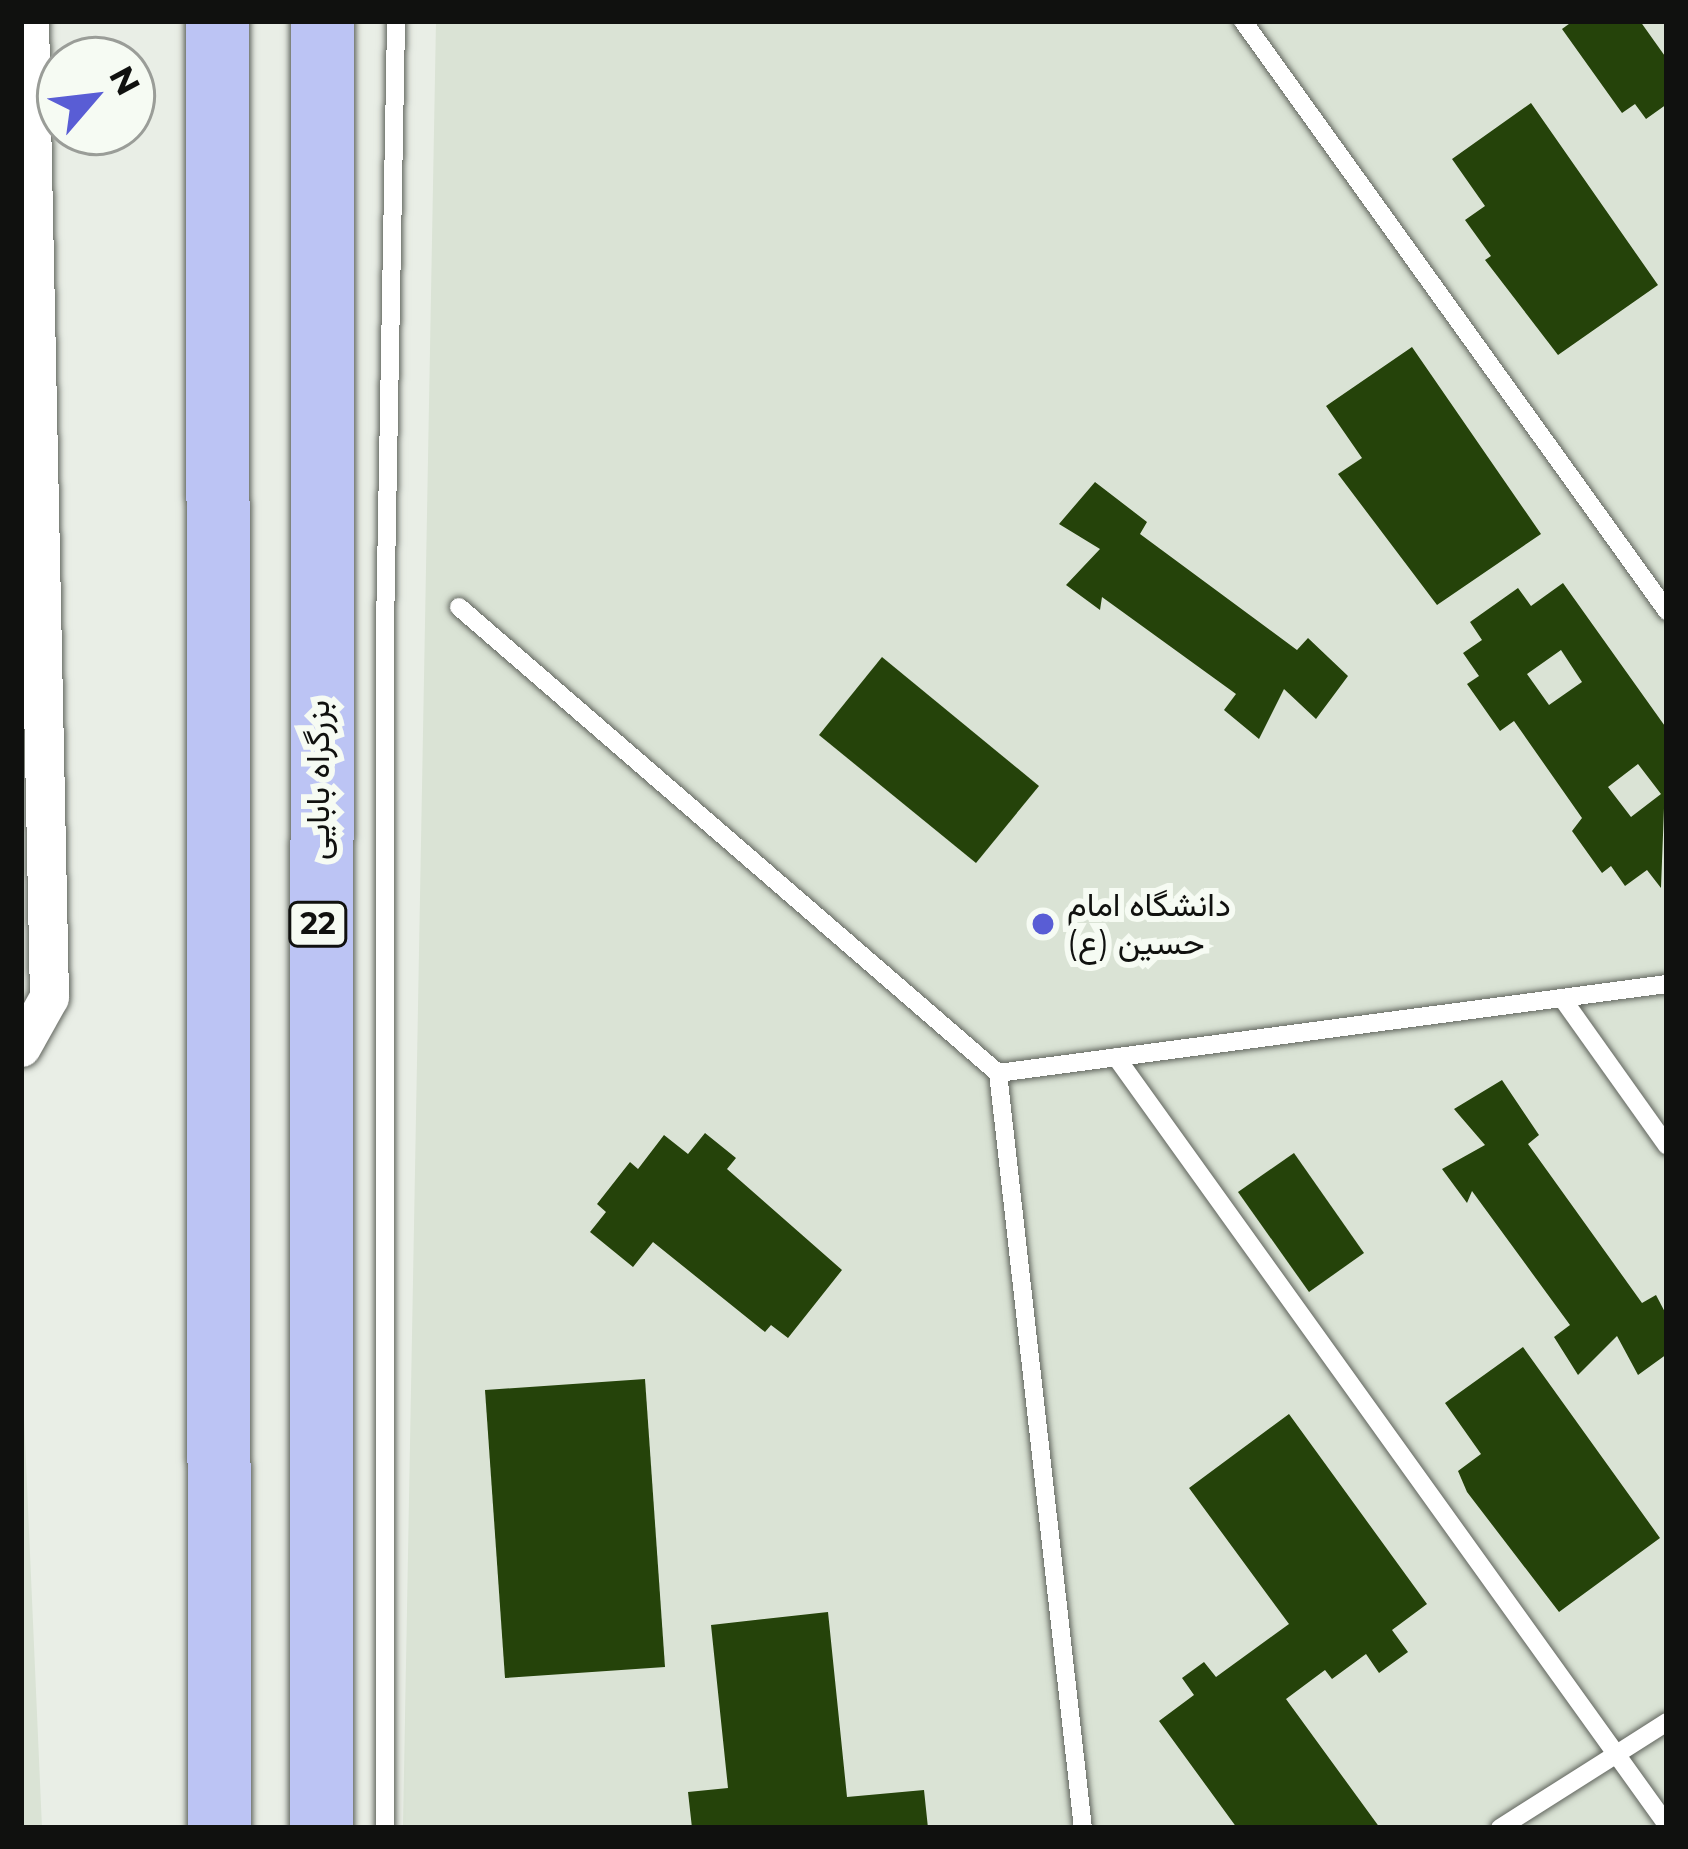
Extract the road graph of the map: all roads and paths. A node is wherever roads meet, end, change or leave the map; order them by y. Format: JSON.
{"nodes":[{"id":1,"x":29,"y":21,"type":"edge"},
{"id":2,"x":217,"y":21,"type":"edge"},
{"id":3,"x":322,"y":21,"type":"edge"},
{"id":4,"x":396,"y":21,"type":"edge"},
{"id":5,"x":1243,"y":21,"type":"edge"},
{"id":6,"x":459,"y":607,"type":"dead end"},
{"id":7,"x":1667,"y":611,"type":"edge"},
{"id":8,"x":1667,"y":983,"type":"edge"},
{"id":9,"x":1562,"y":998,"type":"junction"},
{"id":10,"x":21,"y":1047,"type":"edge"},
{"id":11,"x":1116,"y":1057,"type":"junction"},
{"id":12,"x":998,"y":1073,"type":"junction"},
{"id":13,"x":1667,"y":1146,"type":"edge"},
{"id":14,"x":1667,"y":1722,"type":"edge"},
{"id":15,"x":1617,"y":1756,"type":"junction"},
{"id":16,"x":1667,"y":1825,"type":"edge"},
{"id":17,"x":219,"y":1828,"type":"edge"},
{"id":18,"x":322,"y":1828,"type":"edge"},
{"id":19,"x":385,"y":1828,"type":"edge"},
{"id":20,"x":1083,"y":1828,"type":"edge"},
{"id":21,"x":1500,"y":1828,"type":"edge"}],
"edges":[{"from":1,"to":10,"type":"street"},
{"from":2,"to":17,"type":"highway"},
{"from":3,"to":18,"type":"highway","name":"بزرگراه بابایی","number":"22"},
{"from":4,"to":19,"type":"lane"},
{"from":5,"to":7,"type":"lane"},
{"from":6,"to":12,"type":"lane"},
{"from":8,"to":9,"type":"lane"},
{"from":9,"to":11,"type":"lane"},
{"from":9,"to":13,"type":"lane"},
{"from":11,"to":12,"type":"lane"},
{"from":11,"to":15,"type":"lane"},
{"from":12,"to":20,"type":"lane"},
{"from":14,"to":15,"type":"lane"},
{"from":15,"to":16,"type":"lane"},
{"from":15,"to":21,"type":"lane"}]}
